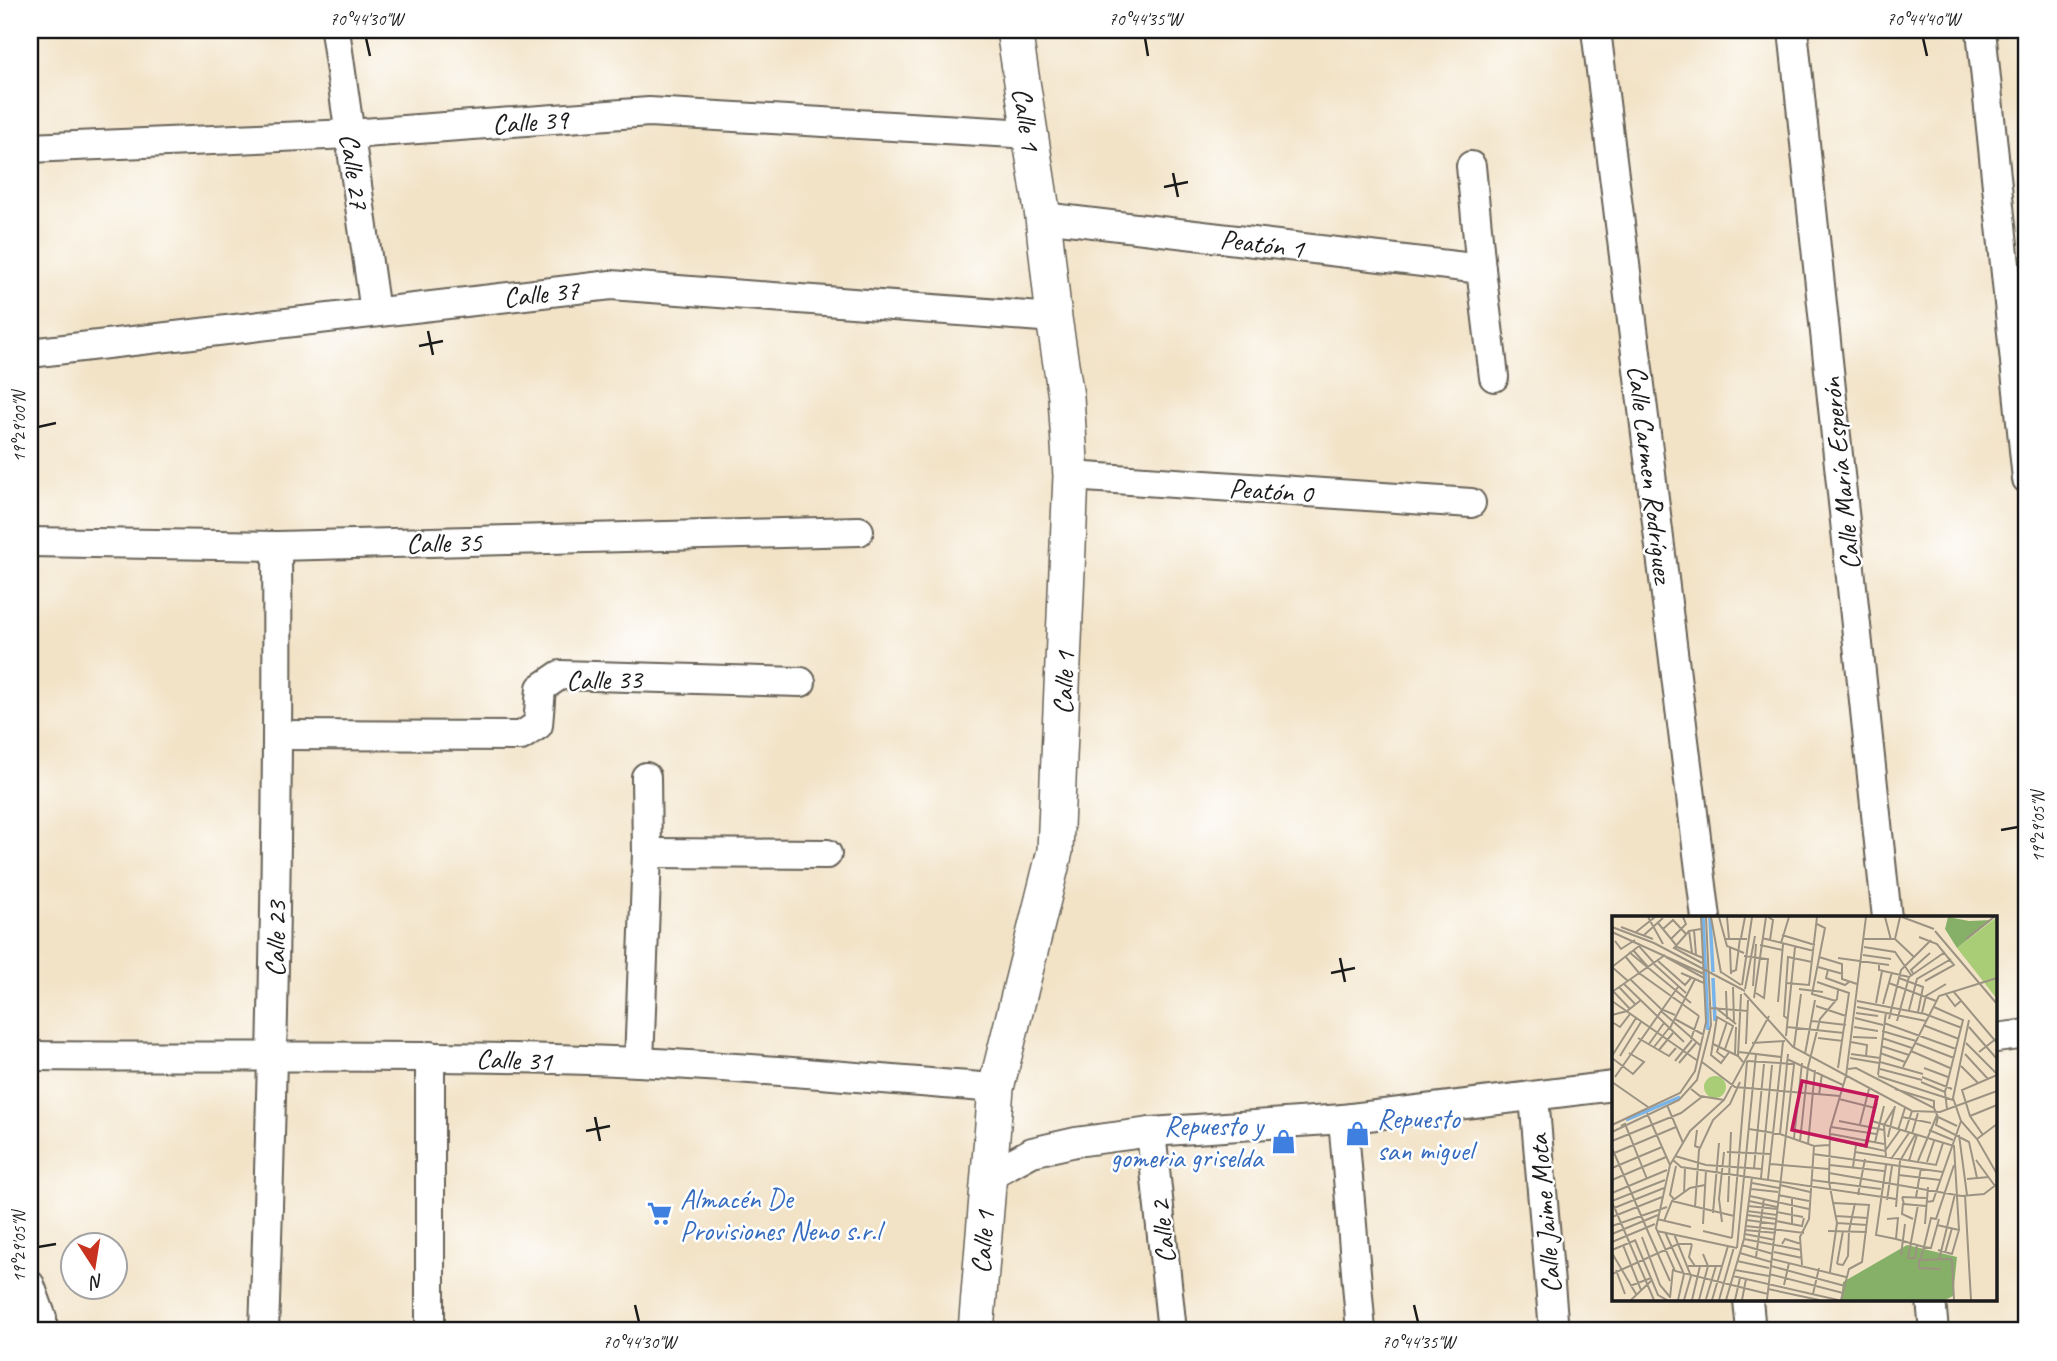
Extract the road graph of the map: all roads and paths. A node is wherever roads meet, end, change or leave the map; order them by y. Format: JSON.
{"nodes":[{"id":1,"x":335,"y":30,"type":"edge"},
{"id":2,"x":1014,"y":30,"type":"edge"},
{"id":3,"x":1595,"y":30,"type":"edge"},
{"id":4,"x":1793,"y":30,"type":"edge"},
{"id":5,"x":1981,"y":30,"type":"edge"},
{"id":6,"x":350,"y":134,"type":"junction"},
{"id":7,"x":1030,"y":134,"type":"junction"},
{"id":8,"x":30,"y":148,"type":"edge"},
{"id":9,"x":1471,"y":166,"type":"dead end"},
{"id":10,"x":1043,"y":217,"type":"junction"},
{"id":11,"x":1481,"y":269,"type":"junction"},
{"id":12,"x":375,"y":312,"type":"junction"},
{"id":13,"x":1054,"y":318,"type":"junction"},
{"id":14,"x":30,"y":353,"type":"edge"},
{"id":15,"x":1494,"y":377,"type":"dead end"},
{"id":16,"x":1072,"y":476,"type":"junction"},
{"id":17,"x":2027,"y":478,"type":"edge"},
{"id":18,"x":1471,"y":503,"type":"dead end"},
{"id":19,"x":859,"y":531,"type":"dead end"},
{"id":20,"x":30,"y":542,"type":"edge"},
{"id":21,"x":277,"y":546,"type":"junction"},
{"id":22,"x":801,"y":682,"type":"dead end"},
{"id":23,"x":278,"y":735,"type":"junction"},
{"id":24,"x":646,"y":777,"type":"dead end"},
{"id":25,"x":647,"y":853,"type":"junction"},
{"id":26,"x":827,"y":854,"type":"dead end"},
{"id":27,"x":1706,"y":916,"type":"edge"},
{"id":28,"x":1887,"y":916,"type":"edge"},
{"id":29,"x":2027,"y":1034,"type":"edge"},
{"id":30,"x":1997,"y":1038,"type":"edge"},
{"id":31,"x":30,"y":1056,"type":"edge"},
{"id":32,"x":430,"y":1056,"type":"junction"},
{"id":33,"x":273,"y":1058,"type":"junction"},
{"id":34,"x":639,"y":1062,"type":"junction"},
{"id":35,"x":1612,"y":1086,"type":"edge"},
{"id":36,"x":996,"y":1088,"type":"junction"},
{"id":37,"x":1534,"y":1097,"type":"junction"},
{"id":38,"x":1343,"y":1119,"type":"junction"},
{"id":39,"x":1151,"y":1132,"type":"junction"},
{"id":40,"x":988,"y":1176,"type":"junction"},
{"id":41,"x":30,"y":1285,"type":"edge"},
{"id":42,"x":1748,"y":1302,"type":"edge"},
{"id":43,"x":1931,"y":1302,"type":"edge"},
{"id":44,"x":42,"y":1331,"type":"edge"},
{"id":45,"x":264,"y":1331,"type":"edge"},
{"id":46,"x":430,"y":1331,"type":"edge"},
{"id":47,"x":976,"y":1331,"type":"edge"},
{"id":48,"x":1172,"y":1331,"type":"edge"},
{"id":49,"x":1361,"y":1331,"type":"edge"},
{"id":50,"x":1554,"y":1331,"type":"edge"},
{"id":51,"x":1751,"y":1331,"type":"edge"},
{"id":52,"x":1934,"y":1331,"type":"edge"}],
"edges":[{"from":1,"to":6,"type":"street","name":"Calle 27"},
{"from":2,"to":7,"type":"street","name":"Calle 1"},
{"from":3,"to":27,"type":"street","name":"Calle Carmen Rodríguez"},
{"from":4,"to":28,"type":"street","name":"Calle María Esperón"},
{"from":5,"to":17,"type":"street"},
{"from":6,"to":7,"type":"street","name":"Calle 39"},
{"from":6,"to":8,"type":"street","name":"Calle 39"},
{"from":6,"to":12,"type":"street","name":"Calle 27"},
{"from":7,"to":10,"type":"street","name":"Calle 1"},
{"from":9,"to":11,"type":"street"},
{"from":10,"to":11,"type":"street","name":"Peatón 1"},
{"from":10,"to":13,"type":"street","name":"Calle 1"},
{"from":11,"to":15,"type":"street"},
{"from":12,"to":13,"type":"street","name":"Calle 37"},
{"from":12,"to":14,"type":"street","name":"Calle 37"},
{"from":13,"to":16,"type":"street","name":"Calle 1"},
{"from":16,"to":18,"type":"street","name":"Peatón 0"},
{"from":16,"to":36,"type":"street","name":"Calle 1"},
{"from":19,"to":21,"type":"street","name":"Calle 35"},
{"from":20,"to":21,"type":"street","name":"Calle 35"},
{"from":21,"to":23,"type":"street","name":"Calle 23"},
{"from":22,"to":23,"type":"street","name":"Calle 33"},
{"from":23,"to":33,"type":"street","name":"Calle 23"},
{"from":24,"to":25,"type":"street"},
{"from":25,"to":26,"type":"street"},
{"from":25,"to":34,"type":"street"},
{"from":29,"to":30,"type":"street"},
{"from":31,"to":33,"type":"street","name":"Calle 31"},
{"from":32,"to":33,"type":"street","name":"Calle 31"},
{"from":32,"to":34,"type":"street","name":"Calle 31"},
{"from":32,"to":46,"type":"street"},
{"from":33,"to":45,"type":"street","name":"Calle 23"},
{"from":34,"to":36,"type":"street","name":"Calle 31"},
{"from":35,"to":37,"type":"street"},
{"from":36,"to":40,"type":"street","name":"Calle 1"},
{"from":37,"to":38,"type":"street"},
{"from":37,"to":50,"type":"street","name":"Calle Jaime Mota"},
{"from":38,"to":39,"type":"street"},
{"from":38,"to":49,"type":"street"},
{"from":39,"to":40,"type":"street"},
{"from":39,"to":48,"type":"street","name":"Calle 2"},
{"from":40,"to":47,"type":"street","name":"Calle 1"},
{"from":41,"to":44,"type":"street"},
{"from":42,"to":51,"type":"street"},
{"from":43,"to":52,"type":"street"}]}
